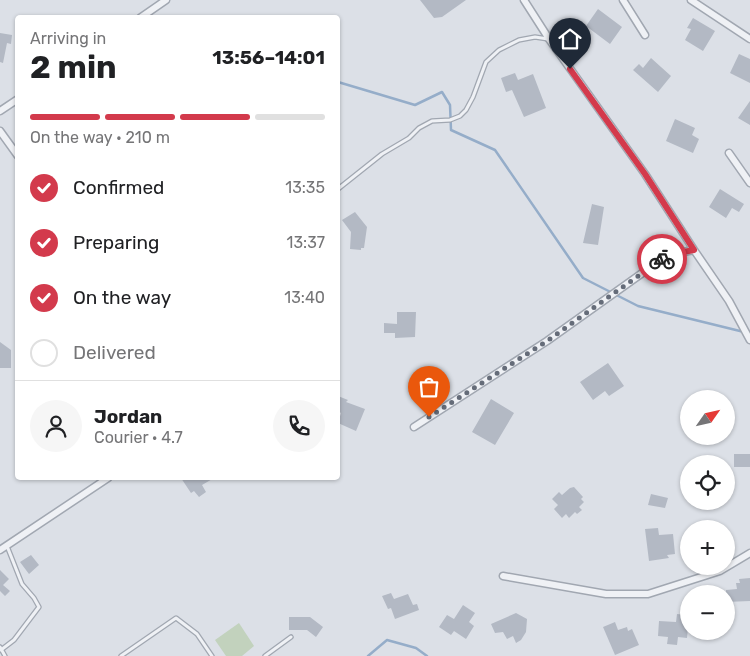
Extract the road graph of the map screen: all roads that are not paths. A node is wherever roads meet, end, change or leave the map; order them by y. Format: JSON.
{"nodes":[{"id":1,"x":166,"y":0,"type":"edge"},
{"id":2,"x":524,"y":0,"type":"edge"},
{"id":3,"x":623,"y":0,"type":"edge"},
{"id":4,"x":691,"y":0,"type":"edge"},
{"id":5,"x":144,"y":15,"type":"edge"},
{"id":6,"x":645,"y":35,"type":"dead end"},
{"id":7,"x":549,"y":39,"type":"junction"},
{"id":8,"x":750,"y":39,"type":"edge"},
{"id":9,"x":15,"y":101,"type":"edge"},
{"id":10,"x":0,"y":111,"type":"edge"},
{"id":11,"x":0,"y":131,"type":"edge"},
{"id":12,"x":15,"y":152,"type":"edge"},
{"id":13,"x":729,"y":153,"type":"dead end"},
{"id":14,"x":750,"y":183,"type":"edge"},
{"id":15,"x":340,"y":186,"type":"edge"},
{"id":16,"x":694,"y":250,"type":"junction"},
{"id":17,"x":750,"y":340,"type":"edge"},
{"id":18,"x":414,"y":427,"type":"dead end"},
{"id":19,"x":105,"y":480,"type":"edge"},
{"id":20,"x":6,"y":545,"type":"junction"},
{"id":21,"x":0,"y":550,"type":"edge"},
{"id":22,"x":750,"y":553,"type":"edge"},
{"id":23,"x":503,"y":576,"type":"dead end"},
{"id":24,"x":291,"y":636,"type":"dead end"},
{"id":25,"x":1,"y":648,"type":"edge"},
{"id":26,"x":5,"y":656,"type":"edge"},
{"id":27,"x":121,"y":656,"type":"edge"},
{"id":28,"x":212,"y":656,"type":"edge"},
{"id":29,"x":265,"y":656,"type":"edge"}],
"edges":[{"from":1,"to":5,"type":"street"},
{"from":2,"to":7,"type":"street"},
{"from":3,"to":6,"type":"street"},
{"from":4,"to":8,"type":"street"},
{"from":7,"to":15,"type":"lane"},
{"from":7,"to":16,"type":"street"},
{"from":9,"to":10,"type":"street"},
{"from":11,"to":12,"type":"street"},
{"from":13,"to":14,"type":"street"},
{"from":16,"to":17,"type":"street"},
{"from":16,"to":18,"type":"street"},
{"from":19,"to":20,"type":"street"},
{"from":20,"to":21,"type":"street"},
{"from":20,"to":25,"type":"lane"},
{"from":22,"to":23,"type":"street"},
{"from":24,"to":29,"type":"lane"},
{"from":25,"to":26,"type":"lane"},
{"from":27,"to":28,"type":"lane"}]}
